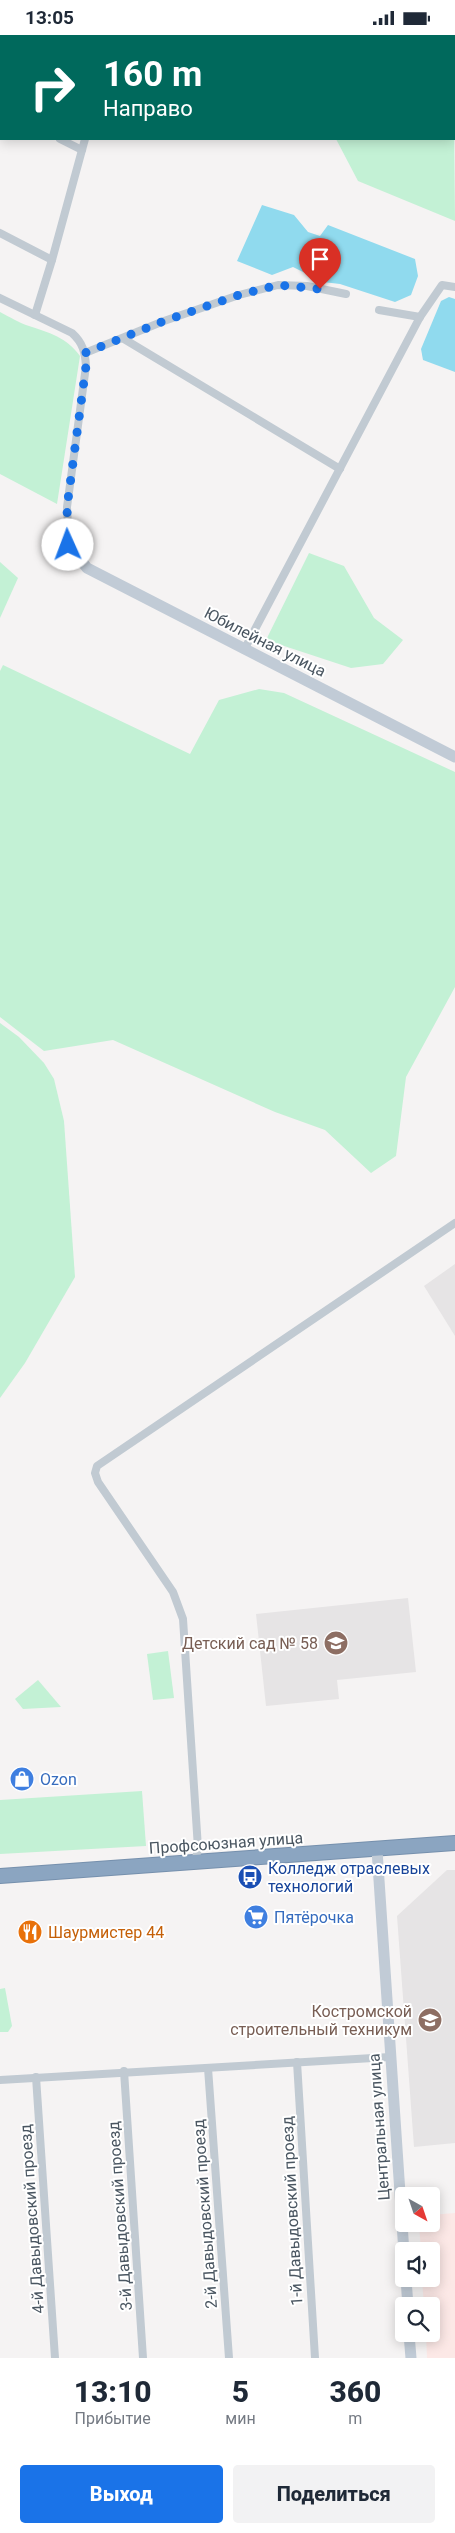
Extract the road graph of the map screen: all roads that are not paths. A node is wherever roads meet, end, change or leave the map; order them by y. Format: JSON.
{"nodes":[{"id":1,"x":62,"y":140,"type":"edge"},
{"id":2,"x":85,"y":140,"type":"edge"},
{"id":3,"x":82,"y":150,"type":"junction"},
{"id":4,"x":0,"y":233,"type":"edge"},
{"id":5,"x":52,"y":260,"type":"junction"},
{"id":6,"x":455,"y":287,"type":"edge"},
{"id":7,"x":346,"y":294,"type":"dead end"},
{"id":8,"x":0,"y":298,"type":"edge"},
{"id":9,"x":379,"y":310,"type":"dead end"},
{"id":10,"x":34,"y":315,"type":"junction"},
{"id":11,"x":420,"y":317,"type":"junction"},
{"id":12,"x":124,"y":339,"type":"junction"},
{"id":13,"x":85,"y":353,"type":"junction"},
{"id":14,"x":340,"y":469,"type":"junction"},
{"id":15,"x":68,"y":545,"type":"joint"},
{"id":16,"x":244,"y":650,"type":"junction"},
{"id":17,"x":455,"y":757,"type":"edge"},
{"id":18,"x":455,"y":1223,"type":"edge"},
{"id":19,"x":455,"y":1843,"type":"edge"},
{"id":20,"x":377,"y":1850,"type":"junction"},
{"id":21,"x":196,"y":1863,"type":"junction"},
{"id":22,"x":0,"y":1876,"type":"edge"},
{"id":23,"x":390,"y":2057,"type":"junction"},
{"id":24,"x":297,"y":2062,"type":"junction"},
{"id":25,"x":208,"y":2067,"type":"junction"},
{"id":26,"x":124,"y":2071,"type":"junction"},
{"id":27,"x":36,"y":2077,"type":"junction"},
{"id":28,"x":0,"y":2080,"type":"edge"},
{"id":29,"x":403,"y":2242,"type":"edge"},
{"id":30,"x":410,"y":2342,"type":"edge"},
{"id":31,"x":55,"y":2358,"type":"edge"},
{"id":32,"x":143,"y":2358,"type":"edge"},
{"id":33,"x":229,"y":2358,"type":"edge"},
{"id":34,"x":315,"y":2358,"type":"edge"},
{"id":35,"x":411,"y":2358,"type":"edge"}],
"edges":[{"from":1,"to":3,"type":"street"},
{"from":2,"to":3,"type":"street"},
{"from":3,"to":5,"type":"street"},
{"from":4,"to":5,"type":"street"},
{"from":5,"to":10,"type":"street"},
{"from":6,"to":11,"type":"street"},
{"from":7,"to":12,"type":"street"},
{"from":8,"to":10,"type":"street"},
{"from":9,"to":11,"type":"street"},
{"from":10,"to":13,"type":"street"},
{"from":11,"to":14,"type":"street"},
{"from":12,"to":13,"type":"street"},
{"from":12,"to":14,"type":"street"},
{"from":13,"to":15,"type":"street"},
{"from":14,"to":16,"type":"street"},
{"from":15,"to":16,"type":"street","name":"Юбилейная улица"},
{"from":16,"to":17,"type":"street","name":"Юбилейная улица"},
{"from":18,"to":21,"type":"street"},
{"from":19,"to":20,"type":"highway","name":"Профсоюзная улица"},
{"from":20,"to":21,"type":"highway","name":"Профсоюзная улица"},
{"from":20,"to":23,"type":"street","name":"Центральная улица"},
{"from":21,"to":22,"type":"highway","name":"Профсоюзная улица"},
{"from":23,"to":24,"type":"street"},
{"from":23,"to":29,"type":"street","name":"Центральная улица"},
{"from":24,"to":25,"type":"street"},
{"from":24,"to":34,"type":"street","name":"1-й Давыдовский проезд"},
{"from":25,"to":26,"type":"street"},
{"from":25,"to":33,"type":"street","name":"2-й Давыдовский проезд"},
{"from":26,"to":27,"type":"street"},
{"from":26,"to":32,"type":"street","name":"3-й Давыдовский проезд"},
{"from":27,"to":28,"type":"street"},
{"from":27,"to":31,"type":"street","name":"4-й Давыдовский проезд"},
{"from":30,"to":35,"type":"street"}]}
